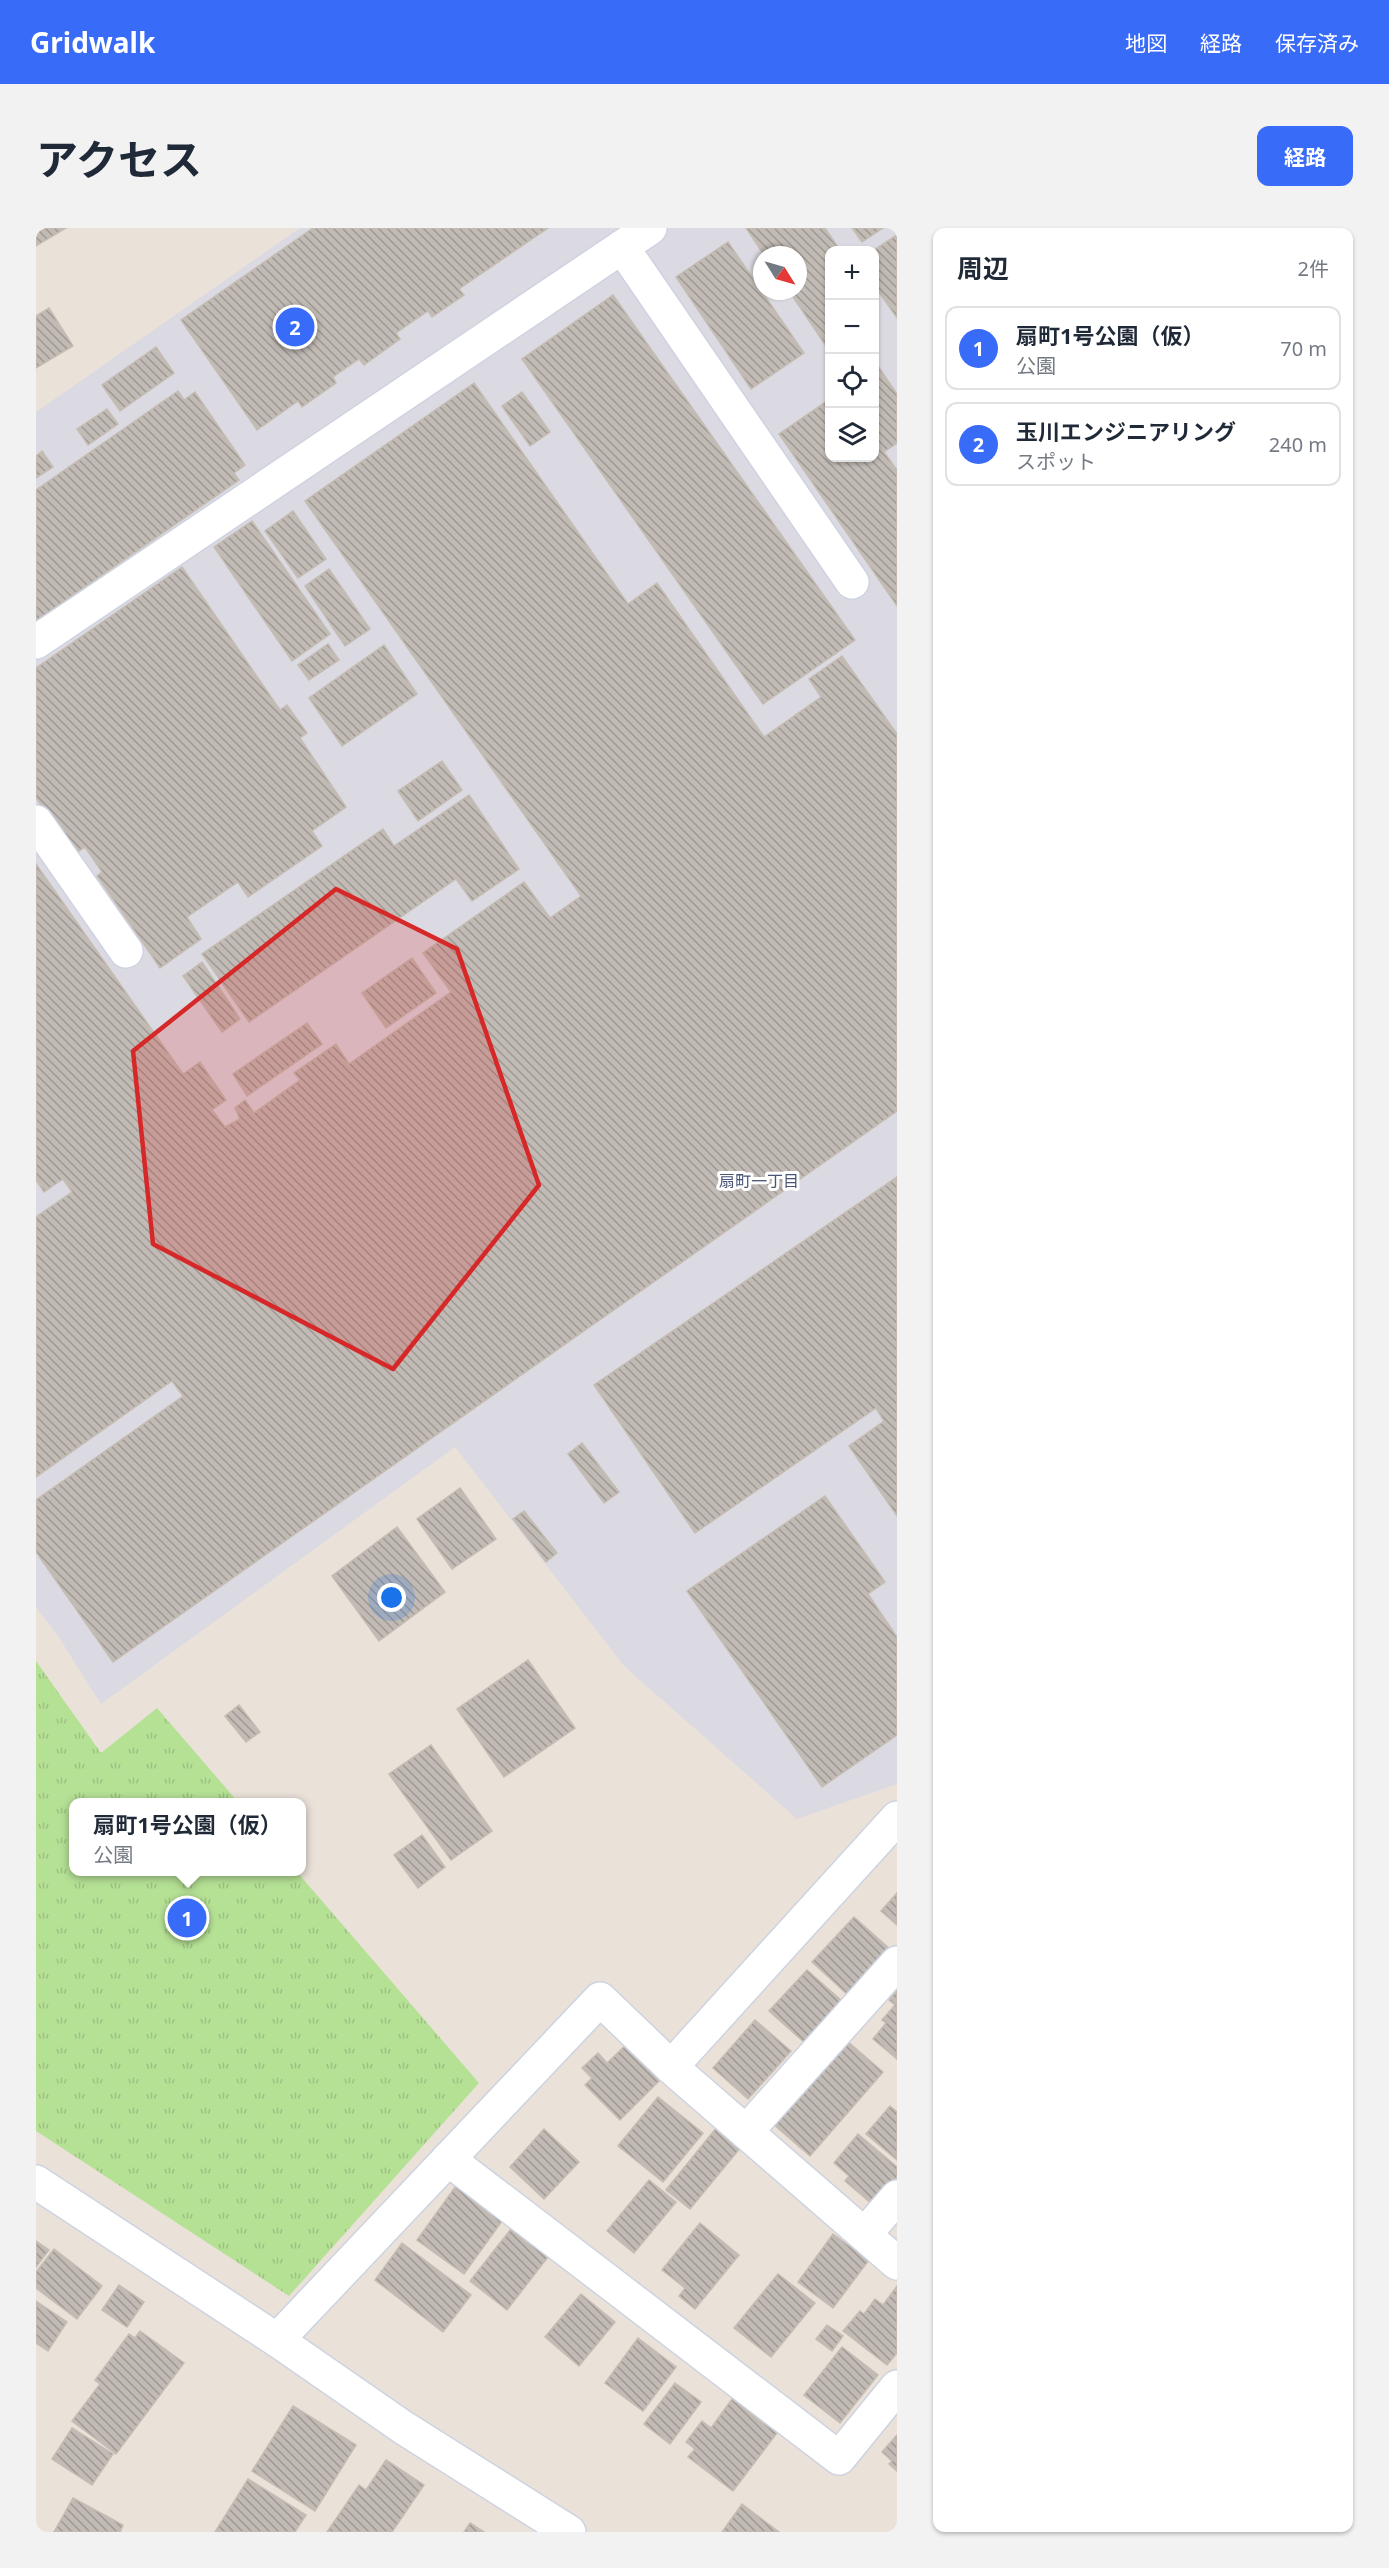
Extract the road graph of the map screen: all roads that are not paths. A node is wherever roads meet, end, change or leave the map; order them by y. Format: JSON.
{"nodes":[{"id":1,"x":650,"y":228,"type":"edge"},
{"id":2,"x":622,"y":247,"type":"junction"},
{"id":3,"x":852,"y":582,"type":"dead end"},
{"id":4,"x":36,"y":642,"type":"edge"},
{"id":5,"x":36,"y":822,"type":"edge"},
{"id":6,"x":126,"y":951,"type":"dead end"},
{"id":7,"x":897,"y":1818,"type":"edge"},
{"id":8,"x":897,"y":1963,"type":"edge"},
{"id":9,"x":671,"y":2067,"type":"junction"},
{"id":10,"x":746,"y":2132,"type":"junction"},
{"id":11,"x":448,"y":2159,"type":"junction"},
{"id":12,"x":36,"y":2182,"type":"edge"},
{"id":13,"x":897,"y":2197,"type":"edge"},
{"id":14,"x":865,"y":2234,"type":"junction"},
{"id":15,"x":897,"y":2263,"type":"edge"},
{"id":16,"x":277,"y":2340,"type":"junction"},
{"id":17,"x":897,"y":2387,"type":"edge"},
{"id":18,"x":564,"y":2531,"type":"edge"}],
"edges":[{"from":1,"to":2,"type":"street"},
{"from":2,"to":3,"type":"street"},
{"from":2,"to":4,"type":"street"},
{"from":5,"to":6,"type":"street"},
{"from":7,"to":9,"type":"street"},
{"from":8,"to":10,"type":"street"},
{"from":9,"to":10,"type":"street"},
{"from":9,"to":11,"type":"street"},
{"from":10,"to":14,"type":"street"},
{"from":11,"to":16,"type":"street"},
{"from":11,"to":17,"type":"street"},
{"from":12,"to":16,"type":"street"},
{"from":13,"to":14,"type":"street"},
{"from":14,"to":15,"type":"street"},
{"from":16,"to":18,"type":"street"}]}
